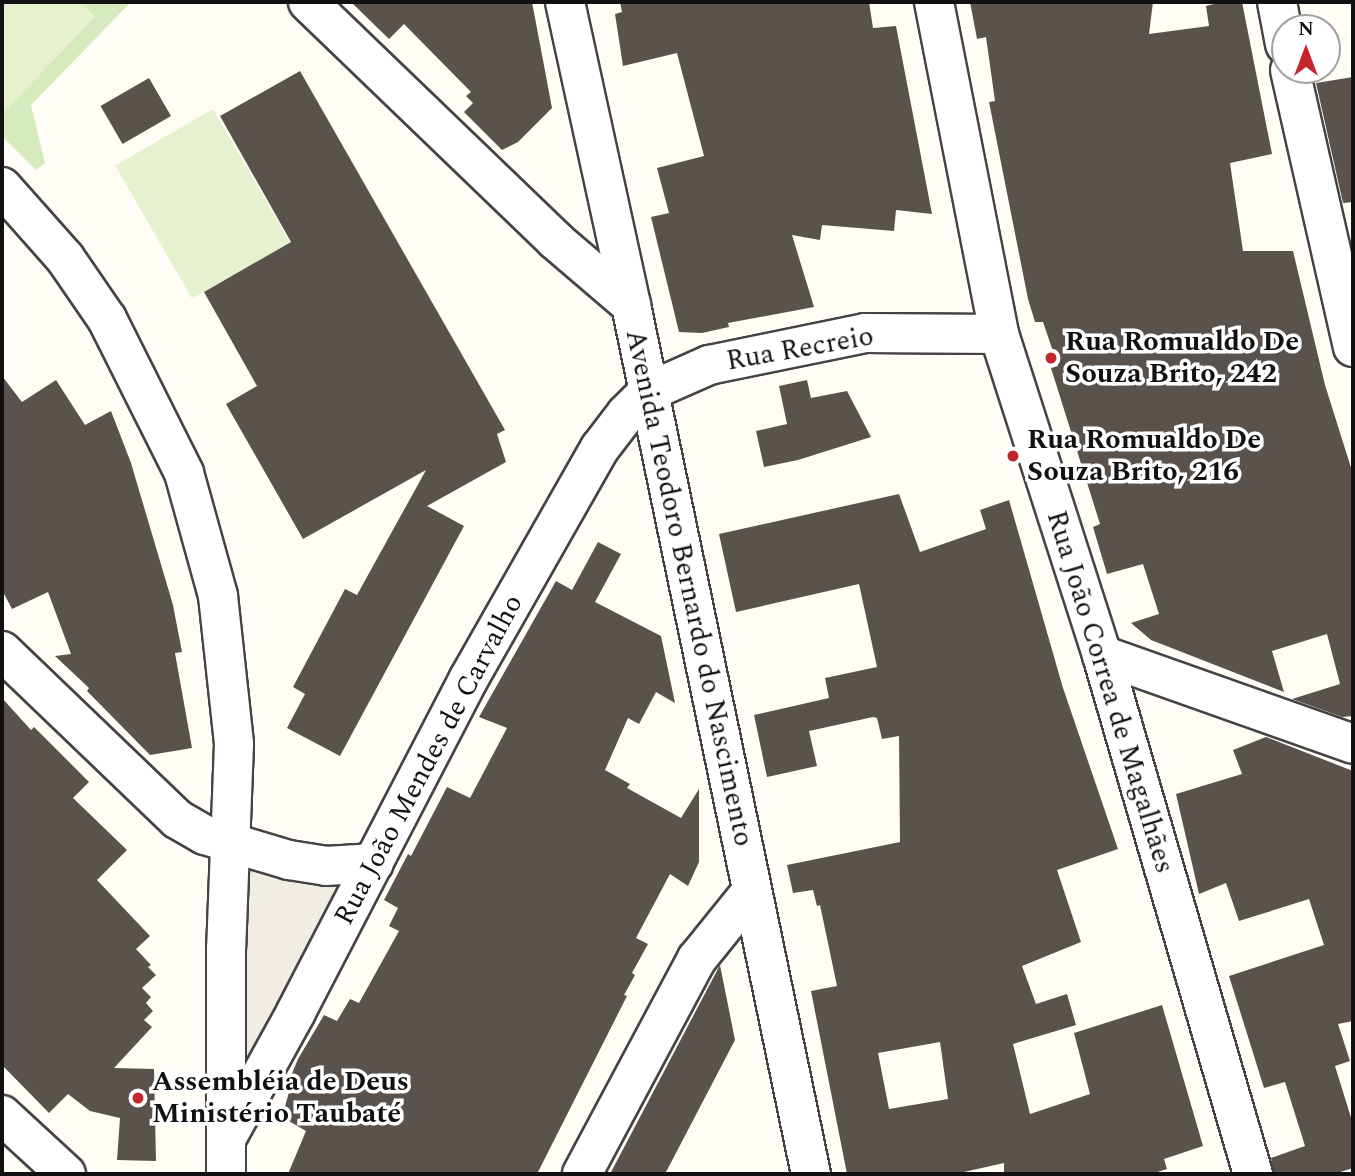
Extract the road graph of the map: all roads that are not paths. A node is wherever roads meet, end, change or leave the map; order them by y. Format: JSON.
{"nodes":[{"id":1,"x":307,"y":2,"type":"edge"},
{"id":2,"x":565,"y":2,"type":"edge"},
{"id":3,"x":934,"y":2,"type":"edge"},
{"id":4,"x":1293,"y":84,"type":"edge"},
{"id":5,"x":2,"y":187,"type":"edge"},
{"id":6,"x":631,"y":305,"type":"junction"},
{"id":7,"x":999,"y":334,"type":"junction"},
{"id":8,"x":1353,"y":347,"type":"edge"},
{"id":9,"x":648,"y":392,"type":"junction"},
{"id":10,"x":2,"y":651,"type":"edge"},
{"id":11,"x":1102,"y":655,"type":"junction"},
{"id":12,"x":1353,"y":744,"type":"edge"},
{"id":13,"x":228,"y":843,"type":"junction"},
{"id":14,"x":374,"y":863,"type":"junction"},
{"id":15,"x":751,"y":892,"type":"junction"},
{"id":16,"x":2,"y":1115,"type":"edge"},
{"id":17,"x":226,"y":1157,"type":"edge"},
{"id":18,"x":66,"y":1174,"type":"edge"},
{"id":19,"x":582,"y":1174,"type":"edge"},
{"id":20,"x":811,"y":1174,"type":"edge"},
{"id":21,"x":1253,"y":1174,"type":"edge"}],
"edges":[{"from":1,"to":6,"type":"street"},
{"from":2,"to":6,"type":"street","name":"Avenida Teodoro Bernardo do Nascimento"},
{"from":3,"to":7,"type":"street","name":"Rua João Correa de Magalhães"},
{"from":4,"to":8,"type":"street"},
{"from":5,"to":13,"type":"street"},
{"from":6,"to":9,"type":"street","name":"Avenida Teodoro Bernardo do Nascimento"},
{"from":7,"to":9,"type":"street","name":"Rua Recreio"},
{"from":7,"to":11,"type":"street","name":"Rua João Correa de Magalhães"},
{"from":9,"to":14,"type":"street","name":"Rua João Mendes de Carvalho"},
{"from":9,"to":15,"type":"street","name":"Avenida Teodoro Bernardo do Nascimento"},
{"from":10,"to":13,"type":"street"},
{"from":11,"to":12,"type":"street"},
{"from":11,"to":21,"type":"street","name":"Rua João Correa de Magalhães"},
{"from":13,"to":14,"type":"street"},
{"from":13,"to":17,"type":"street"},
{"from":14,"to":17,"type":"street","name":"Rua João Mendes de Carvalho"},
{"from":15,"to":19,"type":"street"},
{"from":15,"to":20,"type":"street","name":"Avenida Teodoro Bernardo do Nascimento"},
{"from":16,"to":18,"type":"street"}]}
